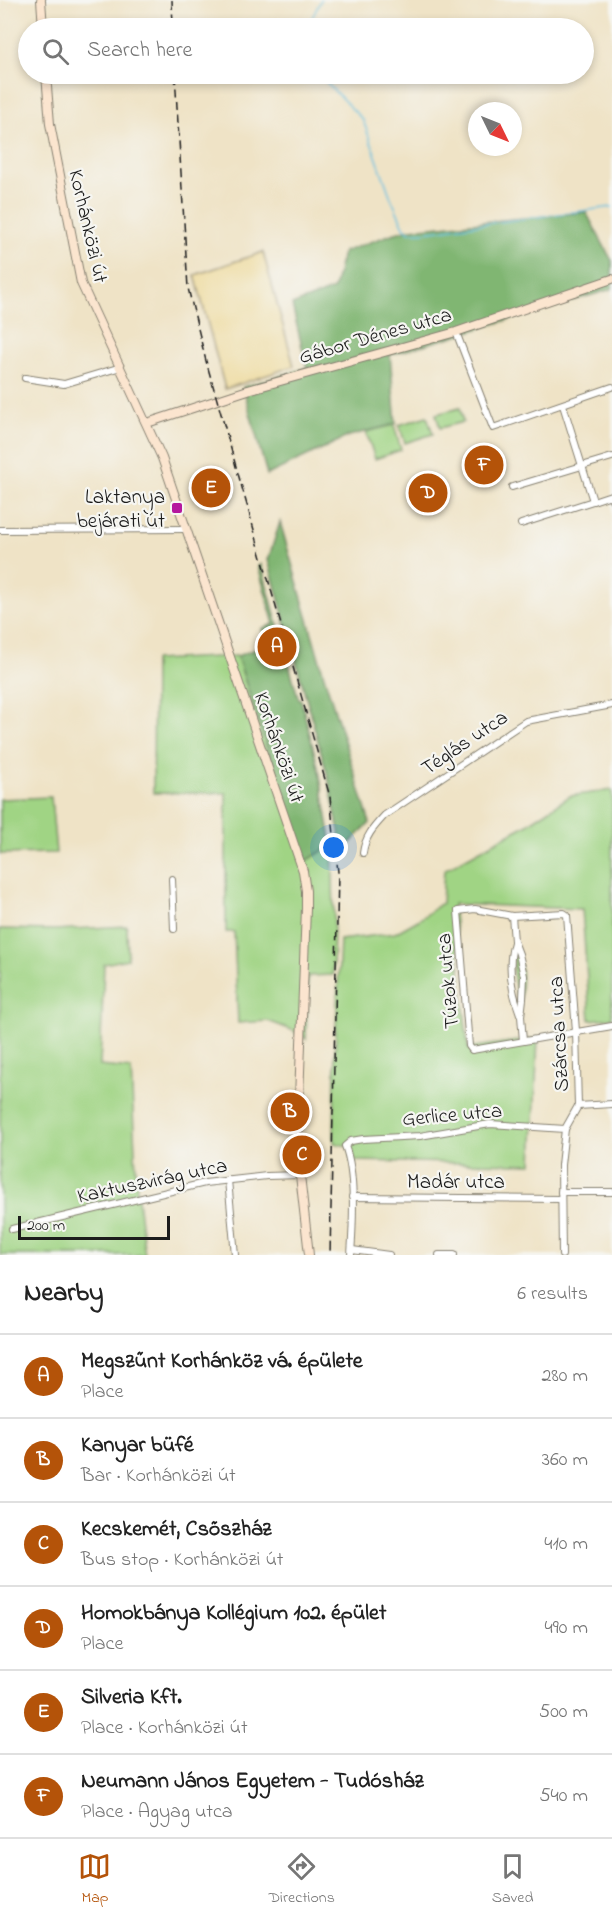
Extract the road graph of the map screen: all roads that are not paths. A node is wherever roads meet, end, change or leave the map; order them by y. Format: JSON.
{"nodes":[{"id":1,"x":41,"y":0,"type":"edge"},
{"id":2,"x":42,"y":18,"type":"edge"},
{"id":3,"x":47,"y":84,"type":"edge"},
{"id":4,"x":612,"y":279,"type":"edge"},
{"id":5,"x":456,"y":332,"type":"junction"},
{"id":6,"x":121,"y":367,"type":"junction"},
{"id":7,"x":25,"y":378,"type":"dead end"},
{"id":8,"x":612,"y":387,"type":"edge"},
{"id":9,"x":562,"y":405,"type":"junction"},
{"id":10,"x":147,"y":423,"type":"junction"},
{"id":11,"x":612,"y":457,"type":"edge"},
{"id":12,"x":582,"y":465,"type":"junction"},
{"id":13,"x":512,"y":487,"type":"dead end"},
{"id":14,"x":612,"y":499,"type":"edge"},
{"id":15,"x":593,"y":501,"type":"junction"},
{"id":16,"x":521,"y":524,"type":"dead end"},
{"id":17,"x":186,"y":529,"type":"junction"},
{"id":18,"x":0,"y":530,"type":"edge"},
{"id":19,"x":612,"y":705,"type":"edge"},
{"id":20,"x":363,"y":853,"type":"dead end"},
{"id":21,"x":172,"y":879,"type":"dead end"},
{"id":22,"x":567,"y":915,"type":"joint"},
{"id":23,"x":512,"y":916,"type":"junction"},
{"id":24,"x":174,"y":928,"type":"dead end"},
{"id":25,"x":514,"y":941,"type":"junction"},
{"id":26,"x":521,"y":1016,"type":"junction"},
{"id":27,"x":612,"y":1026,"type":"edge"},
{"id":28,"x":576,"y":1031,"type":"junction"},
{"id":29,"x":523,"y":1041,"type":"junction"},
{"id":30,"x":612,"y":1104,"type":"edge"},
{"id":31,"x":578,"y":1106,"type":"junction"},
{"id":32,"x":565,"y":1129,"type":"junction"},
{"id":33,"x":300,"y":1175,"type":"junction"},
{"id":34,"x":228,"y":1180,"type":"junction"},
{"id":35,"x":612,"y":1192,"type":"edge"},
{"id":36,"x":561,"y":1196,"type":"junction"},
{"id":37,"x":352,"y":1197,"type":"junction"},
{"id":38,"x":12,"y":1229,"type":"dead end"},
{"id":39,"x":351,"y":1252,"type":"edge"},
{"id":40,"x":235,"y":1255,"type":"edge"},
{"id":41,"x":309,"y":1255,"type":"edge"},
{"id":42,"x":389,"y":1255,"type":"edge"},
{"id":43,"x":439,"y":1255,"type":"edge"},
{"id":44,"x":454,"y":1255,"type":"edge"},
{"id":45,"x":562,"y":1255,"type":"edge"}],
"edges":[{"from":1,"to":2,"type":"street"},
{"from":3,"to":6,"type":"street","name":"Korhánközi út"},
{"from":4,"to":5,"type":"street","name":"Gábor Dénes utca"},
{"from":5,"to":9,"type":"street"},
{"from":5,"to":10,"type":"street","name":"Gábor Dénes utca"},
{"from":6,"to":7,"type":"street"},
{"from":6,"to":10,"type":"street","name":"Korhánközi út"},
{"from":8,"to":9,"type":"street"},
{"from":9,"to":12,"type":"street"},
{"from":10,"to":17,"type":"street","name":"Korhánközi út"},
{"from":11,"to":12,"type":"street"},
{"from":12,"to":13,"type":"street"},
{"from":12,"to":15,"type":"street"},
{"from":14,"to":15,"type":"street"},
{"from":15,"to":16,"type":"street"},
{"from":17,"to":18,"type":"street"},
{"from":17,"to":33,"type":"street","name":"Korhánközi út"},
{"from":19,"to":20,"type":"street","name":"Téglás utca"},
{"from":21,"to":24,"type":"street"},
{"from":22,"to":23,"type":"street","name":"Túzok utca"},
{"from":22,"to":28,"type":"street","name":"Szárcsa utca"},
{"from":23,"to":25,"type":"street"},
{"from":23,"to":29,"type":"street","name":"Túzok utca"},
{"from":25,"to":26,"type":"street"},
{"from":25,"to":26,"type":"street"},
{"from":26,"to":29,"type":"street"},
{"from":27,"to":28,"type":"street","name":"Túzok utca"},
{"from":28,"to":29,"type":"street","name":"Túzok utca"},
{"from":28,"to":31,"type":"street","name":"Szárcsa utca"},
{"from":30,"to":31,"type":"street"},
{"from":31,"to":32,"type":"street","name":"Szárcsa utca"},
{"from":32,"to":36,"type":"street","name":"Szárcsa utca"},
{"from":32,"to":37,"type":"street","name":"Gerlice utca"},
{"from":33,"to":34,"type":"street","name":"Kaktuszvirág utca"},
{"from":33,"to":41,"type":"street","name":"Korhánközi út"},
{"from":34,"to":38,"type":"street","name":"Kaktuszvirág utca"},
{"from":34,"to":40,"type":"street"},
{"from":35,"to":36,"type":"street","name":"Madár utca"},
{"from":36,"to":37,"type":"street","name":"Madár utca"},
{"from":36,"to":45,"type":"street","name":"Szárcsa utca"},
{"from":37,"to":39,"type":"street"},
{"from":39,"to":42,"type":"street"},
{"from":43,"to":44,"type":"street"}]}
